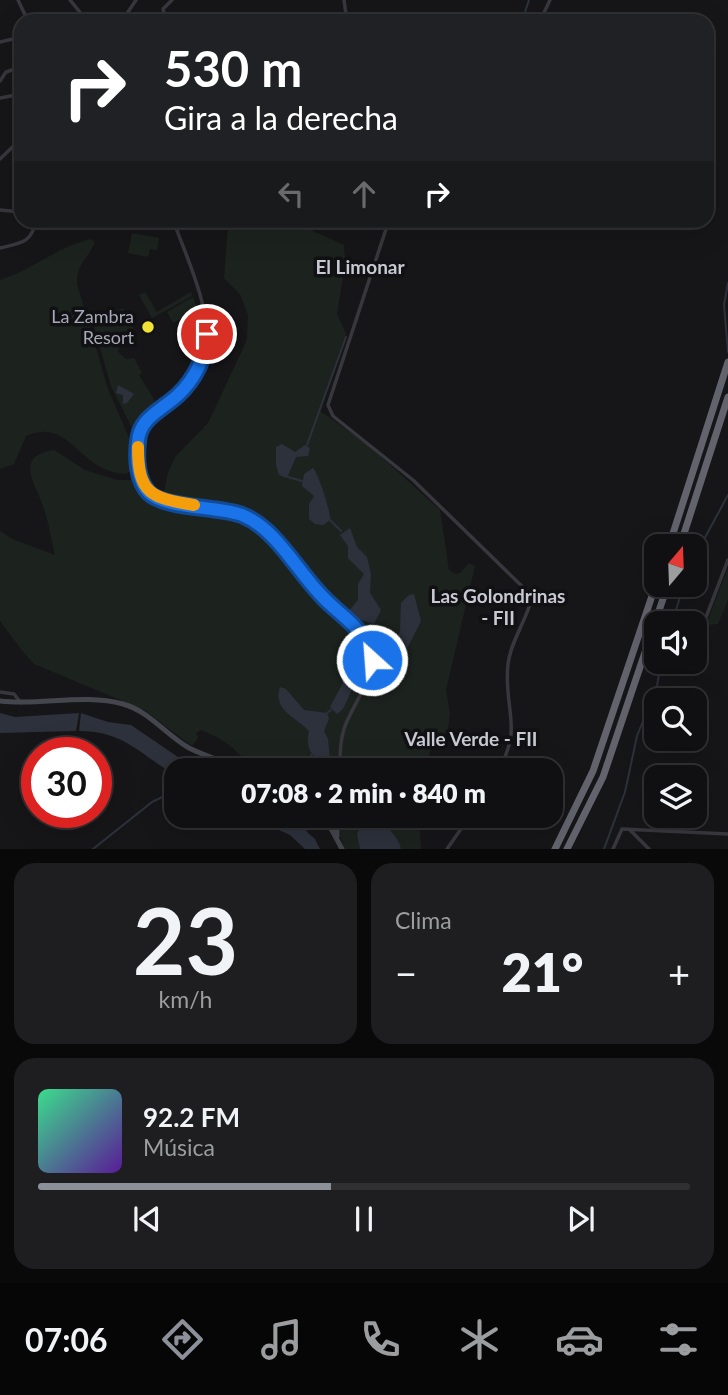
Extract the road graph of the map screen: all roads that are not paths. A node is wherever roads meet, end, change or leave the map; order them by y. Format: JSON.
{"nodes":[{"id":1,"x":70,"y":0,"type":"edge"},
{"id":2,"x":172,"y":0,"type":"edge"},
{"id":3,"x":81,"y":14,"type":"edge"},
{"id":4,"x":164,"y":14,"type":"edge"},
{"id":5,"x":2,"y":72,"type":"edge"},
{"id":6,"x":0,"y":80,"type":"edge"},
{"id":7,"x":14,"y":146,"type":"edge"},
{"id":8,"x":0,"y":159,"type":"edge"},
{"id":9,"x":34,"y":228,"type":"edge"},
{"id":10,"x":176,"y":228,"type":"edge"},
{"id":11,"x":386,"y":228,"type":"edge"},
{"id":12,"x":0,"y":247,"type":"edge"},
{"id":13,"x":728,"y":362,"type":"edge"},
{"id":14,"x":728,"y":397,"type":"edge"},
{"id":15,"x":673,"y":534,"type":"edge"},
{"id":16,"x":684,"y":534,"type":"edge"},
{"id":17,"x":728,"y":560,"type":"edge"},
{"id":18,"x":652,"y":597,"type":"edge"},
{"id":19,"x":664,"y":597,"type":"edge"},
{"id":20,"x":707,"y":612,"type":"edge"},
{"id":21,"x":0,"y":692,"type":"edge"},
{"id":22,"x":0,"y":701,"type":"edge"},
{"id":23,"x":22,"y":704,"type":"junction"},
{"id":24,"x":214,"y":758,"type":"edge"},
{"id":25,"x":341,"y":758,"type":"edge"},
{"id":26,"x":504,"y":758,"type":"edge"},
{"id":27,"x":330,"y":828,"type":"edge"},
{"id":28,"x":339,"y":828,"type":"edge"},
{"id":29,"x":462,"y":828,"type":"edge"},
{"id":30,"x":629,"y":828,"type":"junction"},
{"id":31,"x":728,"y":834,"type":"edge"},
{"id":32,"x":340,"y":846,"type":"edge"},
{"id":33,"x":447,"y":849,"type":"edge"},
{"id":34,"x":555,"y":849,"type":"edge"},
{"id":35,"x":567,"y":849,"type":"edge"},
{"id":36,"x":613,"y":849,"type":"edge"},
{"id":37,"x":649,"y":849,"type":"edge"}],
"edges":[{"from":1,"to":3,"type":"street"},
{"from":2,"to":4,"type":"street"},
{"from":5,"to":6,"type":"street"},
{"from":7,"to":8,"type":"street"},
{"from":9,"to":12,"type":"street"},
{"from":10,"to":25,"type":"street"},
{"from":11,"to":26,"type":"street"},
{"from":13,"to":15,"type":"highway"},
{"from":14,"to":16,"type":"highway"},
{"from":17,"to":20,"type":"street"},
{"from":18,"to":34,"type":"highway"},
{"from":19,"to":35,"type":"highway"},
{"from":21,"to":23,"type":"street"},
{"from":22,"to":23,"type":"street"},
{"from":23,"to":24,"type":"street"},
{"from":27,"to":32,"type":"street"},
{"from":28,"to":32,"type":"street"},
{"from":29,"to":33,"type":"street"},
{"from":30,"to":31,"type":"street"},
{"from":30,"to":36,"type":"street"},
{"from":30,"to":37,"type":"street"}]}
